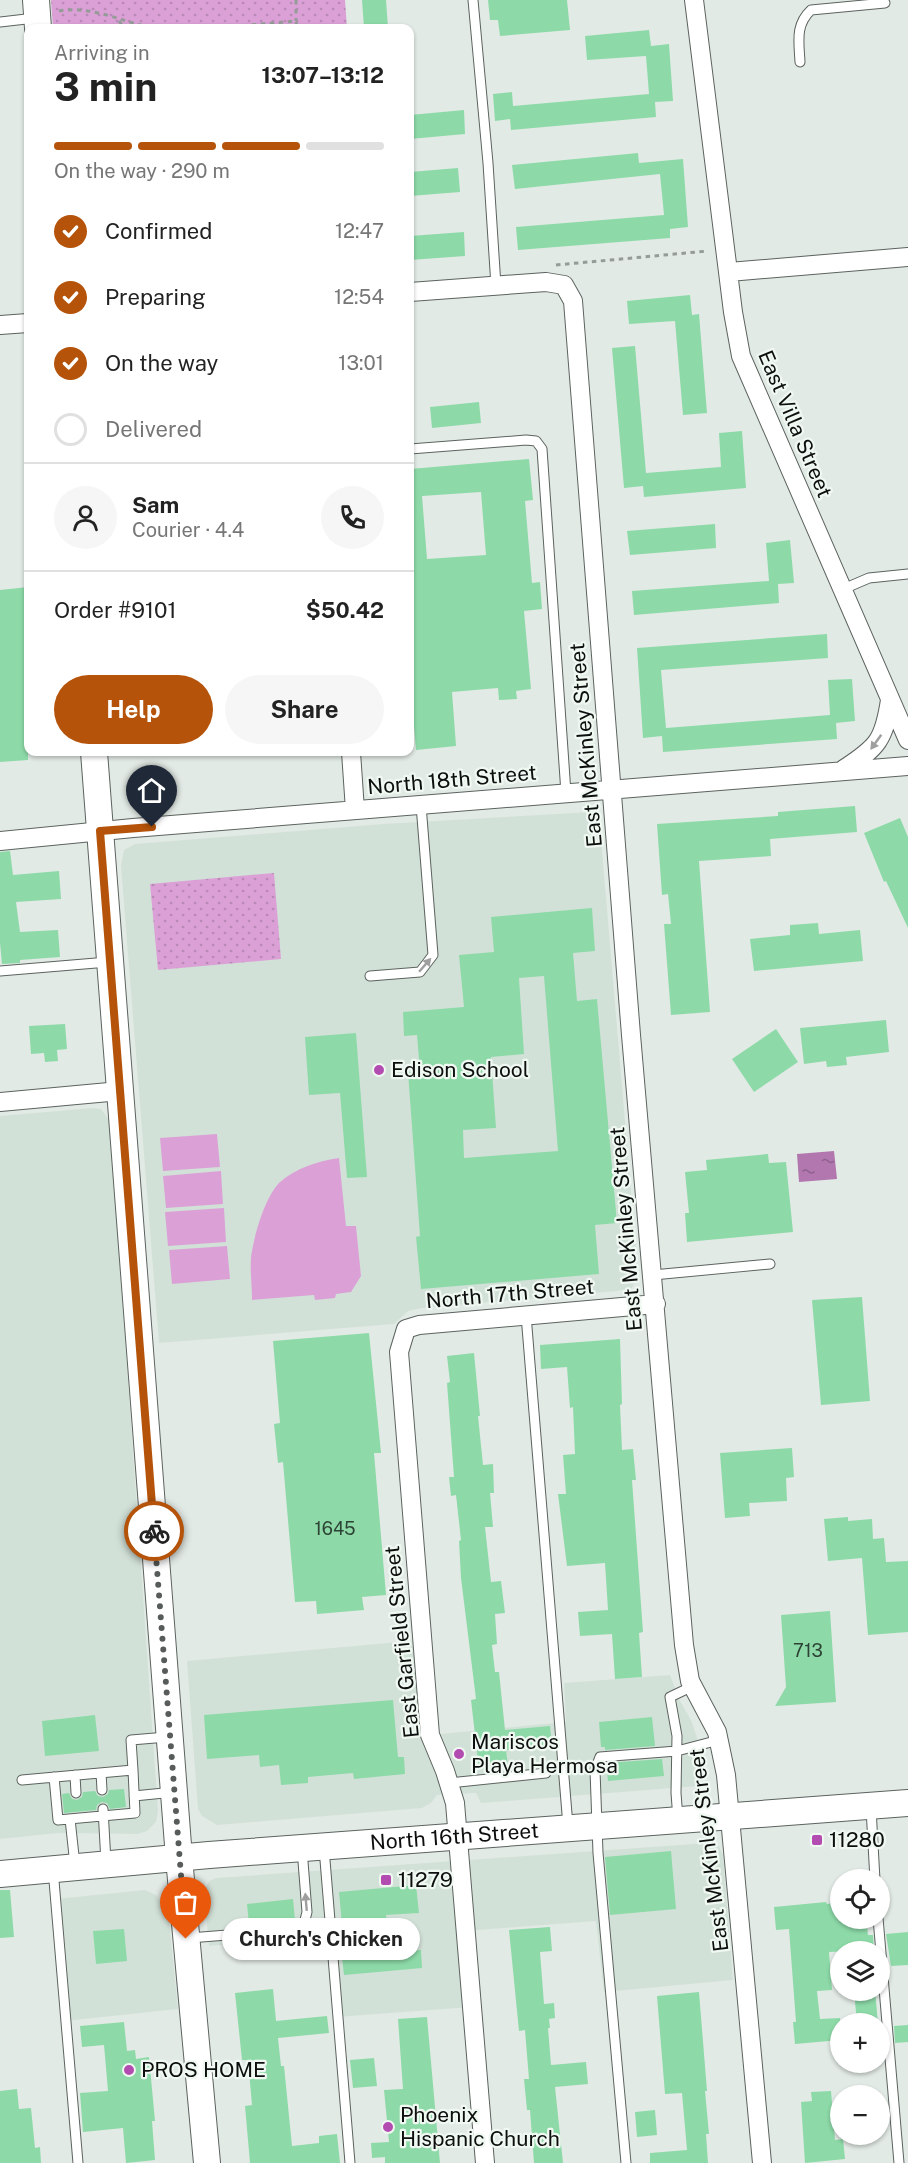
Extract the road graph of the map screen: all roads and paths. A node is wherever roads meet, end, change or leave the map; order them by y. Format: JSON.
{"nodes":[{"id":1,"x":296,"y":0,"type":"edge"},
{"id":2,"x":473,"y":0,"type":"edge"},
{"id":3,"x":694,"y":0,"type":"edge"},
{"id":4,"x":885,"y":3,"type":"dead end"},
{"id":5,"x":37,"y":16,"type":"edge"},
{"id":6,"x":117,"y":20,"type":"junction"},
{"id":7,"x":296,"y":21,"type":"junction"},
{"id":8,"x":0,"y":22,"type":"edge"},
{"id":9,"x":120,"y":24,"type":"edge"},
{"id":10,"x":135,"y":24,"type":"edge"},
{"id":11,"x":264,"y":24,"type":"edge"},
{"id":12,"x":296,"y":24,"type":"edge"},
{"id":13,"x":800,"y":62,"type":"dead end"},
{"id":14,"x":708,"y":251,"type":"dead end"},
{"id":15,"x":908,"y":257,"type":"edge"},
{"id":16,"x":554,"y":266,"type":"dead end"},
{"id":17,"x":729,"y":273,"type":"junction"},
{"id":18,"x":496,"y":286,"type":"junction"},
{"id":19,"x":414,"y":292,"type":"edge"},
{"id":20,"x":24,"y":323,"type":"edge"},
{"id":21,"x":0,"y":325,"type":"edge"},
{"id":22,"x":414,"y":449,"type":"edge"},
{"id":23,"x":908,"y":574,"type":"edge"},
{"id":24,"x":841,"y":590,"type":"junction"},
{"id":25,"x":890,"y":700,"type":"junction"},
{"id":26,"x":908,"y":740,"type":"edge"},
{"id":27,"x":94,"y":756,"type":"edge"},
{"id":28,"x":351,"y":756,"type":"edge"},
{"id":29,"x":908,"y":766,"type":"edge"},
{"id":30,"x":841,"y":771,"type":"junction"},
{"id":31,"x":612,"y":789,"type":"junction"},
{"id":32,"x":566,"y":793,"type":"junction"},
{"id":33,"x":421,"y":805,"type":"junction"},
{"id":34,"x":355,"y":810,"type":"junction"},
{"id":35,"x":100,"y":831,"type":"junction"},
{"id":36,"x":0,"y":841,"type":"edge"},
{"id":37,"x":109,"y":962,"type":"junction"},
{"id":38,"x":0,"y":971,"type":"edge"},
{"id":39,"x":370,"y":976,"type":"dead end"},
{"id":40,"x":120,"y":1091,"type":"junction"},
{"id":41,"x":0,"y":1102,"type":"edge"},
{"id":42,"x":770,"y":1264,"type":"dead end"},
{"id":43,"x":653,"y":1275,"type":"junction"},
{"id":44,"x":656,"y":1304,"type":"junction"},
{"id":45,"x":526,"y":1316,"type":"junction"},
{"id":46,"x":405,"y":1329,"type":"joint"},
{"id":47,"x":693,"y":1686,"type":"junction"},
{"id":48,"x":170,"y":1736,"type":"junction"},
{"id":49,"x":719,"y":1740,"type":"junction"},
{"id":50,"x":677,"y":1751,"type":"junction"},
{"id":51,"x":133,"y":1770,"type":"junction"},
{"id":52,"x":100,"y":1773,"type":"junction"},
{"id":53,"x":546,"y":1773,"type":"dead end"},
{"id":54,"x":75,"y":1775,"type":"junction"},
{"id":55,"x":54,"y":1777,"type":"junction"},
{"id":56,"x":22,"y":1780,"type":"dead end"},
{"id":57,"x":449,"y":1783,"type":"junction"},
{"id":58,"x":102,"y":1790,"type":"dead end"},
{"id":59,"x":174,"y":1792,"type":"junction"},
{"id":60,"x":76,"y":1793,"type":"dead end"},
{"id":61,"x":134,"y":1796,"type":"junction"},
{"id":62,"x":908,"y":1803,"type":"edge"},
{"id":63,"x":871,"y":1806,"type":"junction"},
{"id":64,"x":104,"y":1813,"type":"junction"},
{"id":65,"x":76,"y":1816,"type":"junction"},
{"id":66,"x":731,"y":1816,"type":"junction"},
{"id":67,"x":678,"y":1820,"type":"junction"},
{"id":68,"x":597,"y":1826,"type":"junction"},
{"id":69,"x":568,"y":1828,"type":"junction"},
{"id":70,"x":457,"y":1837,"type":"junction"},
{"id":71,"x":313,"y":1847,"type":"junction"},
{"id":72,"x":179,"y":1858,"type":"junction"},
{"id":73,"x":107,"y":1864,"type":"junction"},
{"id":74,"x":64,"y":1868,"type":"junction"},
{"id":75,"x":874,"y":1869,"type":"edge"},
{"id":76,"x":0,"y":1875,"type":"edge"},
{"id":77,"x":879,"y":1929,"type":"edge"},
{"id":78,"x":186,"y":1939,"type":"junction"},
{"id":79,"x":78,"y":2163,"type":"edge"},
{"id":80,"x":207,"y":2163,"type":"edge"},
{"id":81,"x":350,"y":2163,"type":"edge"},
{"id":82,"x":485,"y":2163,"type":"edge"},
{"id":83,"x":626,"y":2163,"type":"edge"},
{"id":84,"x":762,"y":2163,"type":"edge"},
{"id":85,"x":899,"y":2163,"type":"edge"}],
"edges":[{"from":1,"to":7,"type":"path"},
{"from":2,"to":18,"type":"lane"},
{"from":3,"to":17,"type":"street","name":"East Villa Street"},
{"from":4,"to":13,"type":"lane"},
{"from":5,"to":6,"type":"path"},
{"from":5,"to":8,"type":"lane"},
{"from":6,"to":9,"type":"path"},
{"from":6,"to":10,"type":"path"},
{"from":7,"to":11,"type":"path"},
{"from":7,"to":12,"type":"path"},
{"from":14,"to":16,"type":"path"},
{"from":15,"to":17,"type":"street"},
{"from":17,"to":24,"type":"street","name":"East Villa Street"},
{"from":18,"to":19,"type":"street"},
{"from":18,"to":31,"type":"street","name":"East McKinley Street"},
{"from":20,"to":21,"type":"street"},
{"from":22,"to":32,"type":"lane"},
{"from":23,"to":24,"type":"lane"},
{"from":24,"to":25,"type":"street","name":"East Villa Street"},
{"from":25,"to":26,"type":"street","name":"East Villa Street"},
{"from":25,"to":30,"type":"street","one_way":true},
{"from":27,"to":35,"type":"street"},
{"from":28,"to":34,"type":"street"},
{"from":29,"to":30,"type":"street","name":"North 18th Street"},
{"from":30,"to":31,"type":"street","name":"North 18th Street"},
{"from":31,"to":32,"type":"street","name":"North 18th Street"},
{"from":31,"to":43,"type":"street","name":"East McKinley Street"},
{"from":32,"to":33,"type":"street","name":"North 18th Street"},
{"from":33,"to":34,"type":"street","name":"North 18th Street"},
{"from":39,"to":33,"type":"lane","one_way":true},
{"from":34,"to":35,"type":"street","name":"North 18th Street"},
{"from":35,"to":36,"type":"street","name":"North 18th Street"},
{"from":35,"to":37,"type":"street"},
{"from":37,"to":38,"type":"lane"},
{"from":37,"to":40,"type":"street"},
{"from":40,"to":41,"type":"street"},
{"from":40,"to":48,"type":"street"},
{"from":42,"to":43,"type":"lane"},
{"from":43,"to":44,"type":"street","name":"East McKinley Street"},
{"from":44,"to":45,"type":"street","name":"North 17th Street"},
{"from":44,"to":47,"type":"street","name":"East McKinley Street"},
{"from":45,"to":46,"type":"street","name":"North 17th Street"},
{"from":45,"to":69,"type":"lane"},
{"from":46,"to":57,"type":"street","name":"East Garfield Street"},
{"from":47,"to":49,"type":"street","name":"East McKinley Street"},
{"from":47,"to":50,"type":"lane"},
{"from":48,"to":51,"type":"lane"},
{"from":48,"to":59,"type":"street"},
{"from":49,"to":50,"type":"lane"},
{"from":49,"to":66,"type":"street","name":"East McKinley Street"},
{"from":50,"to":67,"type":"lane"},
{"from":50,"to":68,"type":"lane"},
{"from":51,"to":52,"type":"lane"},
{"from":51,"to":61,"type":"lane"},
{"from":52,"to":54,"type":"lane"},
{"from":52,"to":58,"type":"lane"},
{"from":53,"to":57,"type":"lane"},
{"from":54,"to":55,"type":"lane"},
{"from":54,"to":60,"type":"lane"},
{"from":55,"to":56,"type":"lane"},
{"from":55,"to":65,"type":"lane"},
{"from":57,"to":70,"type":"street","name":"East Garfield Street"},
{"from":59,"to":61,"type":"lane"},
{"from":59,"to":72,"type":"street"},
{"from":61,"to":64,"type":"lane"},
{"from":62,"to":63,"type":"street","name":"North 16th Street"},
{"from":63,"to":66,"type":"street","name":"North 16th Street"},
{"from":63,"to":75,"type":"lane"},
{"from":64,"to":65,"type":"lane"},
{"from":64,"to":73,"type":"lane"},
{"from":65,"to":74,"type":"lane"},
{"from":66,"to":67,"type":"street","name":"North 16th Street"},
{"from":66,"to":84,"type":"street","name":"East McKinley Street"},
{"from":67,"to":68,"type":"street","name":"North 16th Street"},
{"from":68,"to":69,"type":"street","name":"North 16th Street"},
{"from":68,"to":83,"type":"lane"},
{"from":69,"to":70,"type":"street","name":"North 16th Street"},
{"from":70,"to":71,"type":"street","name":"North 16th Street"},
{"from":70,"to":82,"type":"street","name":"East Garfield Street"},
{"from":71,"to":72,"type":"street","name":"North 16th Street"},
{"from":78,"to":71,"type":"lane","one_way":true},
{"from":71,"to":81,"type":"lane"},
{"from":72,"to":73,"type":"street","name":"North 16th Street"},
{"from":72,"to":78,"type":"street"},
{"from":73,"to":74,"type":"street","name":"North 16th Street"},
{"from":74,"to":76,"type":"street","name":"North 16th Street"},
{"from":74,"to":79,"type":"lane"},
{"from":77,"to":85,"type":"lane"},
{"from":78,"to":80,"type":"street"}]}
